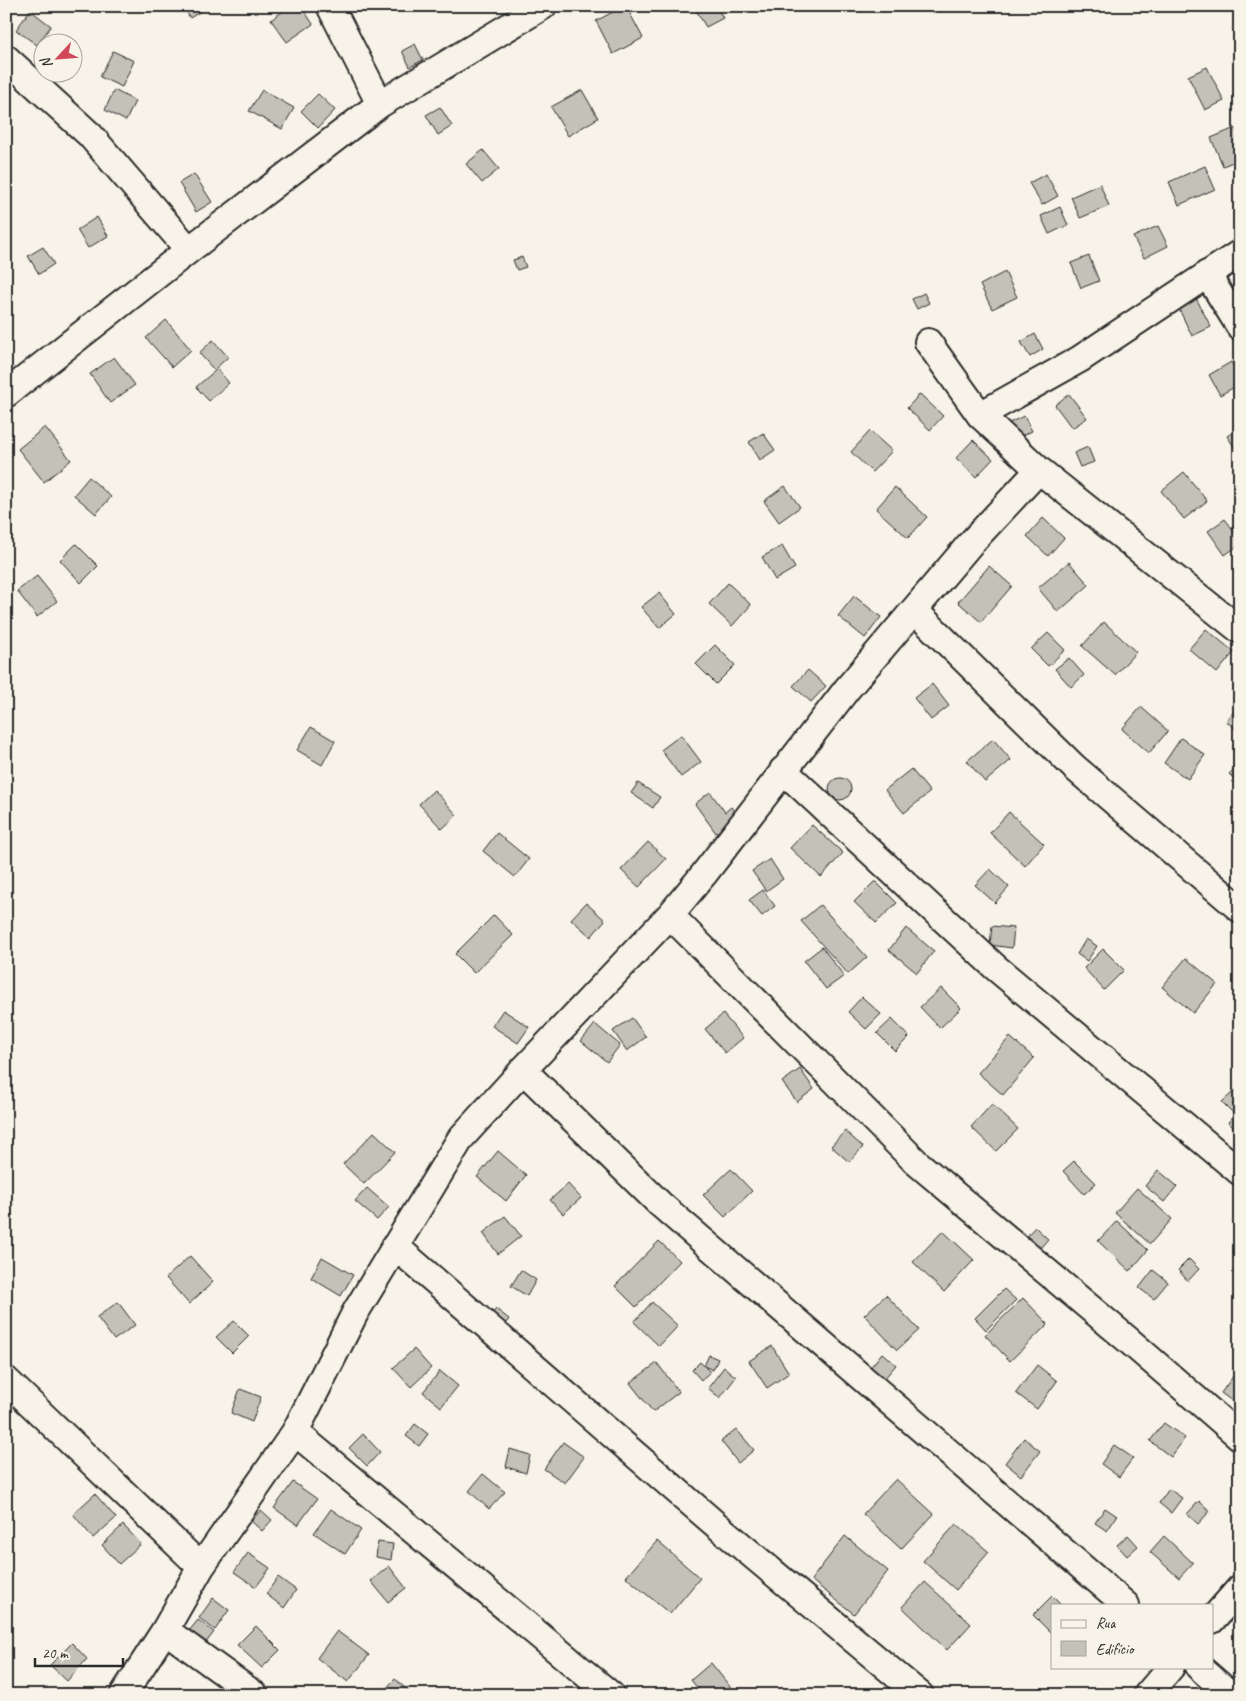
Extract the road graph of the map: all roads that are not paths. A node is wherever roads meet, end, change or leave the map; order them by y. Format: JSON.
{"nodes":[{"id":1,"x":330,"y":6,"type":"edge"},
{"id":2,"x":543,"y":6,"type":"edge"},
{"id":3,"x":6,"y":58,"type":"edge"},
{"id":4,"x":380,"y":104,"type":"junction"},
{"id":5,"x":189,"y":250,"type":"junction"},
{"id":6,"x":1240,"y":253,"type":"edge"},
{"id":7,"x":1207,"y":274,"type":"junction"},
{"id":8,"x":1240,"y":327,"type":"edge"},
{"id":9,"x":928,"y":342,"type":"dead end"},
{"id":10,"x":6,"y":394,"type":"edge"},
{"id":11,"x":980,"y":415,"type":"junction"},
{"id":12,"x":1039,"y":470,"type":"junction"},
{"id":13,"x":915,"y":611,"type":"junction"},
{"id":14,"x":1240,"y":630,"type":"edge"},
{"id":15,"x":783,"y":770,"type":"junction"},
{"id":16,"x":1240,"y":909,"type":"edge"},
{"id":17,"x":670,"y":915,"type":"junction"},
{"id":18,"x":523,"y":1070,"type":"junction"},
{"id":19,"x":1240,"y":1172,"type":"edge"},
{"id":20,"x":394,"y":1246,"type":"junction"},
{"id":21,"x":6,"y":1380,"type":"edge"},
{"id":22,"x":295,"y":1432,"type":"junction"},
{"id":23,"x":1240,"y":1437,"type":"edge"},
{"id":24,"x":201,"y":1567,"type":"junction"},
{"id":25,"x":1240,"y":1588,"type":"edge"},
{"id":26,"x":1125,"y":1604,"type":"edge"},
{"id":27,"x":1214,"y":1618,"type":"edge"},
{"id":28,"x":165,"y":1630,"type":"junction"},
{"id":29,"x":1170,"y":1668,"type":"edge"},
{"id":30,"x":1200,"y":1668,"type":"edge"},
{"id":31,"x":123,"y":1695,"type":"edge"},
{"id":32,"x":255,"y":1695,"type":"edge"},
{"id":33,"x":611,"y":1695,"type":"edge"},
{"id":34,"x":920,"y":1695,"type":"edge"},
{"id":35,"x":1147,"y":1695,"type":"edge"},
{"id":36,"x":1231,"y":1695,"type":"edge"}],
"edges":[{"from":1,"to":4,"type":"street"},
{"from":2,"to":4,"type":"street"},
{"from":3,"to":5,"type":"street"},
{"from":4,"to":5,"type":"street"},
{"from":5,"to":10,"type":"street"},
{"from":6,"to":7,"type":"street"},
{"from":7,"to":8,"type":"street"},
{"from":7,"to":11,"type":"street"},
{"from":9,"to":11,"type":"street"},
{"from":11,"to":12,"type":"street"},
{"from":12,"to":13,"type":"street"},
{"from":12,"to":14,"type":"street"},
{"from":13,"to":15,"type":"street"},
{"from":13,"to":16,"type":"street"},
{"from":15,"to":17,"type":"street"},
{"from":15,"to":19,"type":"street"},
{"from":17,"to":18,"type":"street"},
{"from":17,"to":23,"type":"street"},
{"from":18,"to":20,"type":"street"},
{"from":18,"to":26,"type":"street"},
{"from":20,"to":22,"type":"street"},
{"from":20,"to":34,"type":"street"},
{"from":21,"to":24,"type":"street"},
{"from":22,"to":24,"type":"street"},
{"from":22,"to":33,"type":"street"},
{"from":24,"to":28,"type":"street"},
{"from":25,"to":27,"type":"street"},
{"from":28,"to":31,"type":"street"},
{"from":28,"to":32,"type":"street"},
{"from":29,"to":35,"type":"street"},
{"from":30,"to":36,"type":"street"}]}
